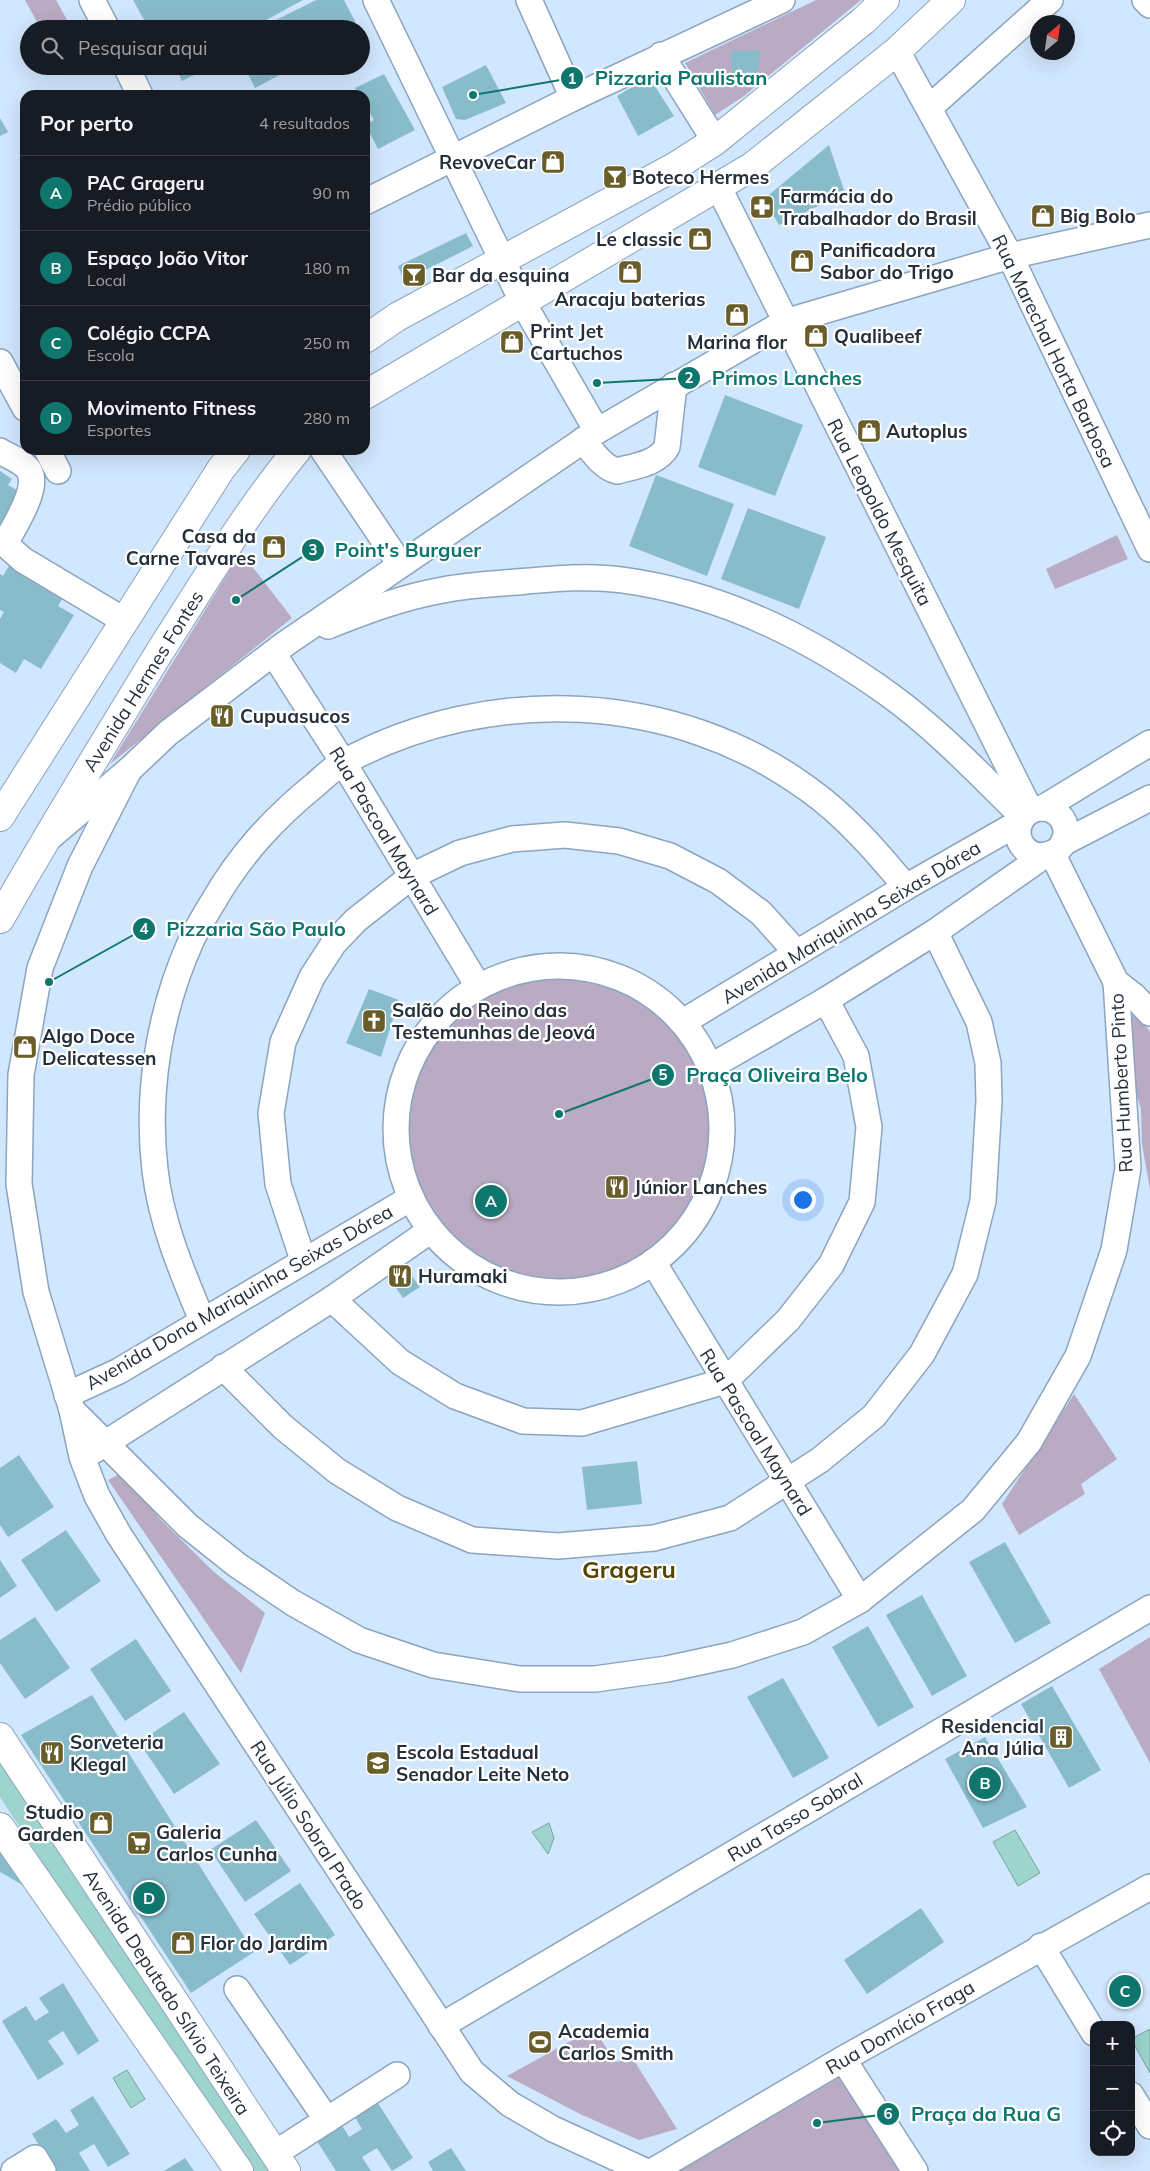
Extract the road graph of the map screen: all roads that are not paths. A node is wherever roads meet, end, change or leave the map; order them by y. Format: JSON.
{"nodes":[{"id":1,"x":92,"y":0,"type":"edge"},
{"id":2,"x":376,"y":0,"type":"edge"},
{"id":3,"x":529,"y":0,"type":"edge"},
{"id":4,"x":782,"y":0,"type":"edge"},
{"id":5,"x":886,"y":0,"type":"edge"},
{"id":6,"x":951,"y":0,"type":"edge"},
{"id":7,"x":1050,"y":0,"type":"edge"},
{"id":8,"x":1145,"y":0,"type":"edge"},
{"id":9,"x":1150,"y":6,"type":"edge"},
{"id":10,"x":102,"y":20,"type":"edge"},
{"id":11,"x":897,"y":50,"type":"junction"},
{"id":12,"x":661,"y":55,"type":"junction"},
{"id":13,"x":130,"y":75,"type":"edge"},
{"id":14,"x":138,"y":90,"type":"edge"},
{"id":15,"x":573,"y":98,"type":"junction"},
{"id":16,"x":929,"y":108,"type":"junction"},
{"id":17,"x":715,"y":141,"type":"junction"},
{"id":18,"x":453,"y":159,"type":"junction"},
{"id":19,"x":718,"y":186,"type":"junction"},
{"id":20,"x":370,"y":200,"type":"edge"},
{"id":21,"x":1150,"y":225,"type":"edge"},
{"id":22,"x":1010,"y":256,"type":"junction"},
{"id":23,"x":502,"y":259,"type":"junction"},
{"id":24,"x":523,"y":304,"type":"junction"},
{"id":25,"x":785,"y":322,"type":"junction"},
{"id":26,"x":370,"y":336,"type":"edge"},
{"id":27,"x":9,"y":376,"type":"edge"},
{"id":28,"x":674,"y":385,"type":"junction"},
{"id":29,"x":370,"y":392,"type":"edge"},
{"id":30,"x":20,"y":398,"type":"edge"},
{"id":31,"x":590,"y":436,"type":"junction"},
{"id":32,"x":0,"y":451,"type":"edge"},
{"id":33,"x":232,"y":455,"type":"edge"},
{"id":34,"x":293,"y":455,"type":"edge"},
{"id":35,"x":326,"y":455,"type":"edge"},
{"id":36,"x":1150,"y":549,"type":"edge"},
{"id":37,"x":400,"y":564,"type":"junction"},
{"id":38,"x":124,"y":621,"type":"junction"},
{"id":39,"x":279,"y":649,"type":"junction"},
{"id":40,"x":1150,"y":744,"type":"edge"},
{"id":41,"x":343,"y":762,"type":"junction"},
{"id":42,"x":129,"y":770,"type":"junction"},
{"id":43,"x":1150,"y":798,"type":"edge"},
{"id":44,"x":1029,"y":814,"type":"junction"},
{"id":45,"x":0,"y":817,"type":"edge"},
{"id":46,"x":44,"y":843,"type":"junction"},
{"id":47,"x":1053,"y":851,"type":"junction"},
{"id":48,"x":412,"y":876,"type":"junction"},
{"id":49,"x":906,"y":886,"type":"junction"},
{"id":50,"x":0,"y":919,"type":"edge"},
{"id":51,"x":935,"y":932,"type":"junction"},
{"id":52,"x":797,"y":953,"type":"junction"},
{"id":53,"x":1116,"y":982,"type":"junction"},
{"id":54,"x":478,"y":986,"type":"junction"},
{"id":55,"x":826,"y":1000,"type":"junction"},
{"id":56,"x":1150,"y":1013,"type":"edge"},
{"id":57,"x":683,"y":1022,"type":"junction"},
{"id":58,"x":710,"y":1066,"type":"junction"},
{"id":59,"x":411,"y":1198,"type":"junction"},
{"id":60,"x":432,"y":1230,"type":"junction"},
{"id":61,"x":303,"y":1260,"type":"junction"},
{"id":62,"x":653,"y":1262,"type":"junction"},
{"id":63,"x":332,"y":1299,"type":"junction"},
{"id":64,"x":202,"y":1320,"type":"junction"},
{"id":65,"x":224,"y":1367,"type":"junction"},
{"id":66,"x":725,"y":1381,"type":"junction"},
{"id":67,"x":69,"y":1403,"type":"junction"},
{"id":68,"x":106,"y":1443,"type":"junction"},
{"id":69,"x":82,"y":1457,"type":"junction"},
{"id":70,"x":787,"y":1483,"type":"junction"},
{"id":71,"x":860,"y":1600,"type":"junction"},
{"id":72,"x":1150,"y":1608,"type":"edge"},
{"id":73,"x":0,"y":1737,"type":"edge"},
{"id":74,"x":0,"y":1827,"type":"edge"},
{"id":75,"x":1150,"y":1887,"type":"edge"},
{"id":76,"x":1041,"y":1946,"type":"junction"},
{"id":77,"x":237,"y":1989,"type":"dead end"},
{"id":78,"x":441,"y":2026,"type":"junction"},
{"id":79,"x":1090,"y":2026,"type":"edge"},
{"id":80,"x":843,"y":2059,"type":"junction"},
{"id":81,"x":397,"y":2075,"type":"dead end"},
{"id":82,"x":1135,"y":2102,"type":"edge"},
{"id":83,"x":327,"y":2120,"type":"junction"},
{"id":84,"x":1150,"y":2126,"type":"edge"},
{"id":85,"x":280,"y":2163,"type":"edge"},
{"id":86,"x":14,"y":2171,"type":"edge"},
{"id":87,"x":43,"y":2171,"type":"edge"},
{"id":88,"x":239,"y":2171,"type":"edge"},
{"id":89,"x":645,"y":2171,"type":"edge"},
{"id":90,"x":653,"y":2171,"type":"edge"},
{"id":91,"x":915,"y":2171,"type":"edge"}],
"edges":[{"from":1,"to":10,"type":"street"},
{"from":2,"to":18,"type":"street"},
{"from":3,"to":15,"type":"street"},
{"from":4,"to":12,"type":"street"},
{"from":5,"to":17,"type":"main road"},
{"from":6,"to":11,"type":"main road"},
{"from":7,"to":16,"type":"street"},
{"from":8,"to":9,"type":"street"},
{"from":11,"to":16,"type":"street","name":"Rua Marechal Horta Barbosa"},
{"from":11,"to":19,"type":"main road"},
{"from":12,"to":15,"type":"street"},
{"from":12,"to":17,"type":"street"},
{"from":13,"to":14,"type":"street"},
{"from":15,"to":18,"type":"street"},
{"from":16,"to":22,"type":"street","name":"Rua Marechal Horta Barbosa"},
{"from":17,"to":23,"type":"main road"},
{"from":18,"to":20,"type":"street"},
{"from":18,"to":23,"type":"street"},
{"from":19,"to":24,"type":"main road"},
{"from":19,"to":25,"type":"street","name":"Rua Leopoldo Mesquita"},
{"from":21,"to":22,"type":"street"},
{"from":22,"to":25,"type":"street"},
{"from":22,"to":36,"type":"street","name":"Rua Marechal Horta Barbosa"},
{"from":23,"to":24,"type":"street"},
{"from":23,"to":26,"type":"main road"},
{"from":24,"to":29,"type":"main road"},
{"from":24,"to":31,"type":"street"},
{"from":25,"to":28,"type":"street"},
{"from":25,"to":44,"type":"street","name":"Rua Leopoldo Mesquita"},
{"from":27,"to":30,"type":"street"},
{"from":28,"to":31,"type":"street"},
{"from":28,"to":31,"type":"street"},
{"from":31,"to":37,"type":"street"},
{"from":32,"to":38,"type":"street"},
{"from":33,"to":38,"type":"main road"},
{"from":34,"to":46,"type":"main road","name":"Avenida Hermes Fontes"},
{"from":35,"to":37,"type":"street"},
{"from":37,"to":39,"type":"street"},
{"from":38,"to":45,"type":"main road"},
{"from":39,"to":41,"type":"street","name":"Rua Pascoal Maynard"},
{"from":39,"to":42,"type":"street"},
{"from":39,"to":44,"type":"street"},
{"from":40,"to":44,"type":"street","name":"Avenida Mariquinha Seixas Dórea"},
{"from":41,"to":48,"type":"street","name":"Rua Pascoal Maynard"},
{"from":41,"to":49,"type":"street"},
{"from":41,"to":64,"type":"street"},
{"from":42,"to":46,"type":"street"},
{"from":42,"to":67,"type":"street"},
{"from":43,"to":47,"type":"street"},
{"from":44,"to":47,"type":"street"},
{"from":44,"to":47,"type":"street"},
{"from":44,"to":49,"type":"street","name":"Avenida Mariquinha Seixas Dórea"},
{"from":46,"to":50,"type":"main road","name":"Avenida Hermes Fontes"},
{"from":47,"to":51,"type":"street"},
{"from":47,"to":53,"type":"street"},
{"from":48,"to":52,"type":"street"},
{"from":48,"to":54,"type":"street","name":"Rua Pascoal Maynard"},
{"from":48,"to":61,"type":"street"},
{"from":49,"to":52,"type":"street","name":"Avenida Mariquinha Seixas Dórea"},
{"from":51,"to":55,"type":"street"},
{"from":51,"to":70,"type":"street"},
{"from":52,"to":57,"type":"street","name":"Avenida Mariquinha Seixas Dórea"},
{"from":53,"to":56,"type":"street"},
{"from":53,"to":71,"type":"street","name":"Rua Humberto Pinto"},
{"from":54,"to":57,"type":"street"},
{"from":54,"to":59,"type":"street"},
{"from":55,"to":58,"type":"street"},
{"from":55,"to":66,"type":"street"},
{"from":57,"to":58,"type":"street"},
{"from":58,"to":62,"type":"street"},
{"from":59,"to":60,"type":"street"},
{"from":59,"to":61,"type":"street","name":"Avenida Dona Mariquinha Seixas Dórea"},
{"from":60,"to":62,"type":"street"},
{"from":60,"to":63,"type":"street"},
{"from":61,"to":64,"type":"street","name":"Avenida Dona Mariquinha Seixas Dórea"},
{"from":62,"to":66,"type":"street","name":"Rua Pascoal Maynard"},
{"from":63,"to":65,"type":"street"},
{"from":63,"to":66,"type":"street"},
{"from":64,"to":67,"type":"street","name":"Avenida Dona Mariquinha Seixas Dórea"},
{"from":65,"to":68,"type":"street"},
{"from":65,"to":70,"type":"street"},
{"from":66,"to":70,"type":"street","name":"Rua Pascoal Maynard"},
{"from":67,"to":68,"type":"street","name":"Rua Humberto Pinto"},
{"from":67,"to":69,"type":"street","name":"Rua Júlio Sobral Prado"},
{"from":68,"to":69,"type":"street"},
{"from":68,"to":71,"type":"street","name":"Rua Humberto Pinto"},
{"from":69,"to":78,"type":"street","name":"Rua Júlio Sobral Prado"},
{"from":70,"to":71,"type":"street","name":"Rua Pascoal Maynard"},
{"from":72,"to":78,"type":"street","name":"Rua Tasso Sobral"},
{"from":73,"to":85,"type":"main road","name":"Avenida Deputado Sílvio Teixeira"},
{"from":74,"to":88,"type":"main road","name":"Avenida Deputado Sílvio Teixeira"},
{"from":75,"to":76,"type":"street","name":"Rua Domício Fraga"},
{"from":76,"to":79,"type":"street"},
{"from":76,"to":80,"type":"street","name":"Rua Domício Fraga"},
{"from":77,"to":83,"type":"street"},
{"from":78,"to":89,"type":"street","name":"Rua Júlio Sobral Prado"},
{"from":80,"to":90,"type":"street","name":"Rua Domício Fraga"},
{"from":80,"to":91,"type":"street"},
{"from":81,"to":83,"type":"street"},
{"from":82,"to":84,"type":"street"},
{"from":83,"to":85,"type":"street"},
{"from":86,"to":87,"type":"street"}]}
